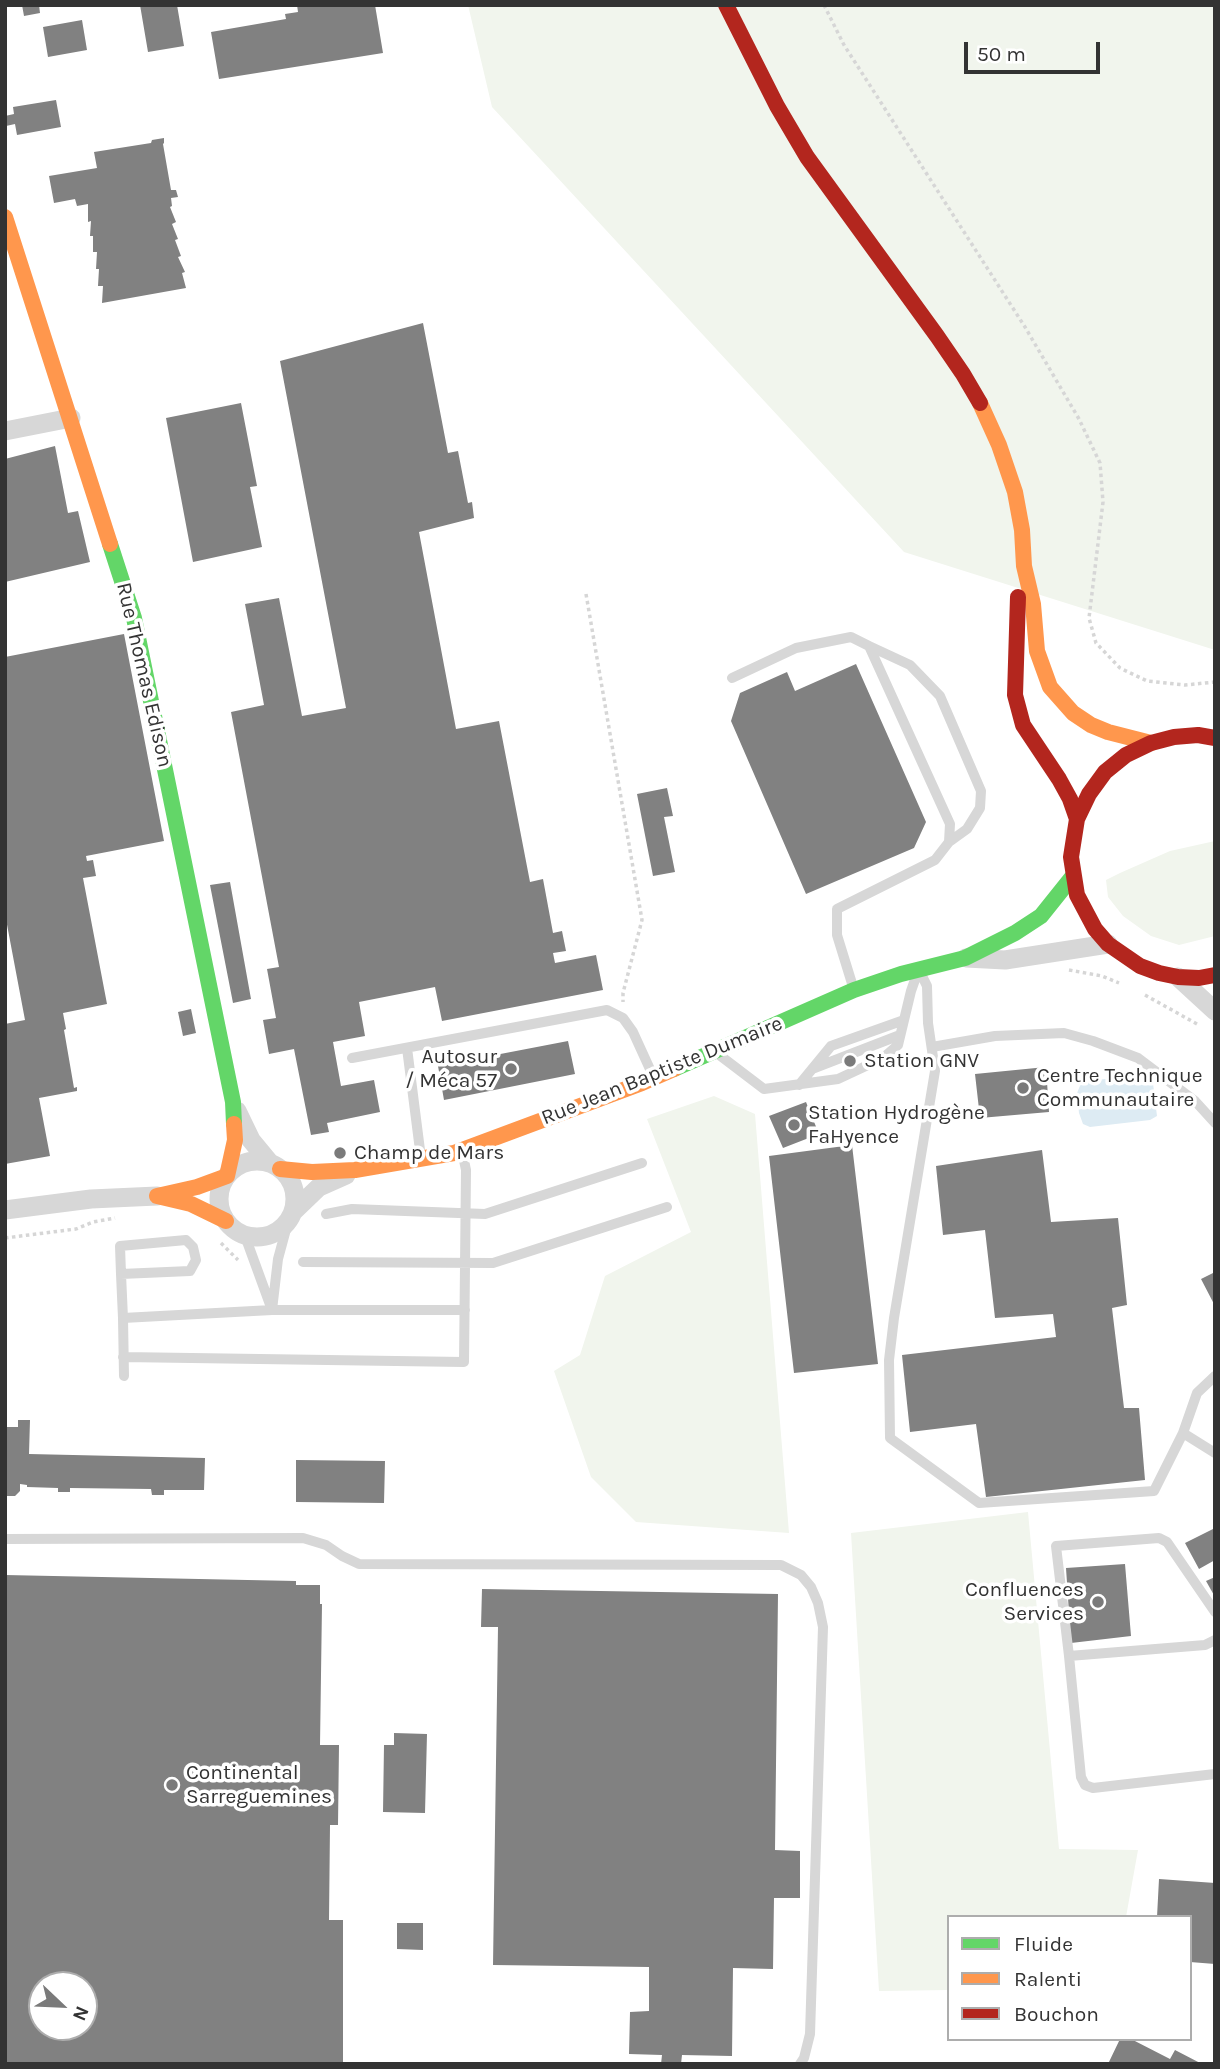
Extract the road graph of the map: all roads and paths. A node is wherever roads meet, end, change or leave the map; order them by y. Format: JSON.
{"nodes":[{"id":1,"x":726,"y":5,"type":"edge"},
{"id":2,"x":824,"y":5,"type":"edge"},
{"id":3,"x":5,"y":217,"type":"edge"},
{"id":4,"x":71,"y":418,"type":"junction"},
{"id":5,"x":5,"y":431,"type":"edge"},
{"id":6,"x":1024,"y":566,"type":"junction"},
{"id":7,"x":586,"y":594,"type":"dead end"},
{"id":8,"x":869,"y":646,"type":"junction"},
{"id":9,"x":732,"y":678,"type":"dead end"},
{"id":10,"x":1215,"y":682,"type":"edge"},
{"id":11,"x":1215,"y":738,"type":"edge"},
{"id":12,"x":1150,"y":743,"type":"junction"},
{"id":13,"x":1077,"y":819,"type":"junction"},
{"id":14,"x":949,"y":842,"type":"junction"},
{"id":15,"x":1073,"y":876,"type":"junction"},
{"id":16,"x":1108,"y":944,"type":"junction"},
{"id":17,"x":965,"y":958,"type":"junction"},
{"id":18,"x":919,"y":969,"type":"junction"},
{"id":19,"x":1065,"y":970,"type":"dead end"},
{"id":20,"x":1215,"y":975,"type":"edge"},
{"id":21,"x":1178,"y":977,"type":"junction"},
{"id":22,"x":1121,"y":984,"type":"dead end"},
{"id":23,"x":854,"y":990,"type":"junction"},
{"id":24,"x":1141,"y":993,"type":"dead end"},
{"id":25,"x":1214,"y":1011,"type":"edge"},
{"id":26,"x":624,"y":1018,"type":"junction"},
{"id":27,"x":904,"y":1020,"type":"junction"},
{"id":28,"x":900,"y":1035,"type":"junction"},
{"id":29,"x":932,"y":1047,"type":"junction"},
{"id":30,"x":407,"y":1048,"type":"junction"},
{"id":31,"x":715,"y":1051,"type":"junction"},
{"id":32,"x":352,"y":1058,"type":"dead end"},
{"id":33,"x":812,"y":1069,"type":"junction"},
{"id":34,"x":654,"y":1078,"type":"junction"},
{"id":35,"x":799,"y":1085,"type":"junction"},
{"id":36,"x":233,"y":1102,"type":"junction"},
{"id":37,"x":1215,"y":1123,"type":"edge"},
{"id":38,"x":462,"y":1150,"type":"junction"},
{"id":39,"x":421,"y":1159,"type":"junction"},
{"id":40,"x":642,"y":1163,"type":"dead end"},
{"id":41,"x":275,"y":1166,"type":"junction"},
{"id":42,"x":355,"y":1170,"type":"junction"},
{"id":43,"x":227,"y":1176,"type":"junction"},
{"id":44,"x":157,"y":1196,"type":"junction"},
{"id":45,"x":667,"y":1208,"type":"dead end"},
{"id":46,"x":5,"y":1210,"type":"edge"},
{"id":47,"x":326,"y":1214,"type":"dead end"},
{"id":48,"x":466,"y":1214,"type":"junction"},
{"id":49,"x":291,"y":1217,"type":"junction"},
{"id":50,"x":226,"y":1221,"type":"junction"},
{"id":51,"x":245,"y":1236,"type":"junction"},
{"id":52,"x":303,"y":1262,"type":"dead end"},
{"id":53,"x":465,"y":1263,"type":"junction"},
{"id":54,"x":121,"y":1274,"type":"junction"},
{"id":55,"x":272,"y":1310,"type":"junction"},
{"id":56,"x":465,"y":1310,"type":"junction"},
{"id":57,"x":123,"y":1318,"type":"junction"},
{"id":58,"x":123,"y":1357,"type":"junction"},
{"id":59,"x":124,"y":1376,"type":"dead end"},
{"id":60,"x":1215,"y":1376,"type":"edge"},
{"id":61,"x":1183,"y":1433,"type":"junction"},
{"id":62,"x":1215,"y":1453,"type":"edge"},
{"id":63,"x":5,"y":1539,"type":"edge"},
{"id":64,"x":1215,"y":1612,"type":"edge"},
{"id":65,"x":1215,"y":1640,"type":"edge"},
{"id":66,"x":1069,"y":1656,"type":"junction"},
{"id":67,"x":1215,"y":1774,"type":"edge"},
{"id":68,"x":800,"y":2064,"type":"edge"}],
"edges":[{"from":1,"to":6,"type":"street"},
{"from":2,"to":10,"type":"path"},
{"from":3,"to":4,"type":"street","name":"Rue Thomas Edison"},
{"from":4,"to":5,"type":"street"},
{"from":4,"to":36,"type":"street","name":"Rue Thomas Edison"},
{"from":6,"to":12,"type":"street"},
{"from":6,"to":13,"type":"street"},
{"from":7,"to":26,"type":"path"},
{"from":8,"to":9,"type":"lane"},
{"from":8,"to":14,"type":"lane"},
{"from":8,"to":14,"type":"lane"},
{"from":11,"to":12,"type":"street"},
{"from":12,"to":13,"type":"street"},
{"from":13,"to":15,"type":"street"},
{"from":14,"to":23,"type":"lane"},
{"from":15,"to":16,"type":"street"},
{"from":15,"to":17,"type":"street","name":"Rue Jean Baptiste Dumaire"},
{"from":16,"to":17,"type":"street","name":"Rue Jean Baptiste Dumaire"},
{"from":16,"to":21,"type":"street"},
{"from":17,"to":18,"type":"street","name":"Rue Jean Baptiste Dumaire"},
{"from":18,"to":23,"type":"street","name":"Rue Jean Baptiste Dumaire"},
{"from":18,"to":27,"type":"lane"},
{"from":18,"to":29,"type":"lane"},
{"from":19,"to":22,"type":"path"},
{"from":20,"to":21,"type":"street"},
{"from":21,"to":25,"type":"street"},
{"from":23,"to":31,"type":"street","name":"Rue Jean Baptiste Dumaire"},
{"from":24,"to":25,"type":"path"},
{"from":26,"to":30,"type":"lane"},
{"from":26,"to":34,"type":"lane"},
{"from":27,"to":28,"type":"lane"},
{"from":27,"to":33,"type":"lane"},
{"from":28,"to":33,"type":"lane"},
{"from":28,"to":35,"type":"lane"},
{"from":29,"to":37,"type":"lane"},
{"from":29,"to":61,"type":"lane"},
{"from":30,"to":32,"type":"lane"},
{"from":30,"to":39,"type":"lane"},
{"from":31,"to":34,"type":"street","name":"Rue Jean Baptiste Dumaire"},
{"from":31,"to":35,"type":"lane"},
{"from":33,"to":35,"type":"lane"},
{"from":34,"to":38,"type":"street","name":"Rue Jean Baptiste Dumaire"},
{"from":36,"to":41,"type":"street","name":"Rue Thomas Edison"},
{"from":36,"to":43,"type":"street","name":"Rue Thomas Edison"},
{"from":38,"to":39,"type":"street","name":"Rue Jean Baptiste Dumaire"},
{"from":38,"to":48,"type":"lane"},
{"from":39,"to":42,"type":"street","name":"Rue Jean Baptiste Dumaire"},
{"from":40,"to":48,"type":"lane"},
{"from":41,"to":42,"type":"street","name":"Rue Jean Baptiste Dumaire"},
{"from":41,"to":43,"type":"street"},
{"from":41,"to":49,"type":"street"},
{"from":42,"to":49,"type":"street","name":"Rue Jean Baptiste Dumaire"},
{"from":43,"to":44,"type":"street"},
{"from":43,"to":50,"type":"street"},
{"from":44,"to":46,"type":"street"},
{"from":44,"to":50,"type":"street"},
{"from":45,"to":53,"type":"lane"},
{"from":47,"to":48,"type":"lane"},
{"from":48,"to":53,"type":"lane"},
{"from":49,"to":51,"type":"street"},
{"from":49,"to":55,"type":"lane"},
{"from":50,"to":51,"type":"street"},
{"from":51,"to":55,"type":"lane"},
{"from":52,"to":53,"type":"lane"},
{"from":53,"to":56,"type":"lane"},
{"from":54,"to":54,"type":"lane"},
{"from":54,"to":57,"type":"lane"},
{"from":55,"to":56,"type":"lane"},
{"from":55,"to":57,"type":"lane"},
{"from":56,"to":58,"type":"lane"},
{"from":57,"to":58,"type":"lane"},
{"from":58,"to":59,"type":"lane"},
{"from":60,"to":61,"type":"lane"},
{"from":61,"to":62,"type":"lane"},
{"from":63,"to":68,"type":"lane"},
{"from":64,"to":66,"type":"lane"},
{"from":65,"to":66,"type":"lane"},
{"from":66,"to":67,"type":"lane"}]}
